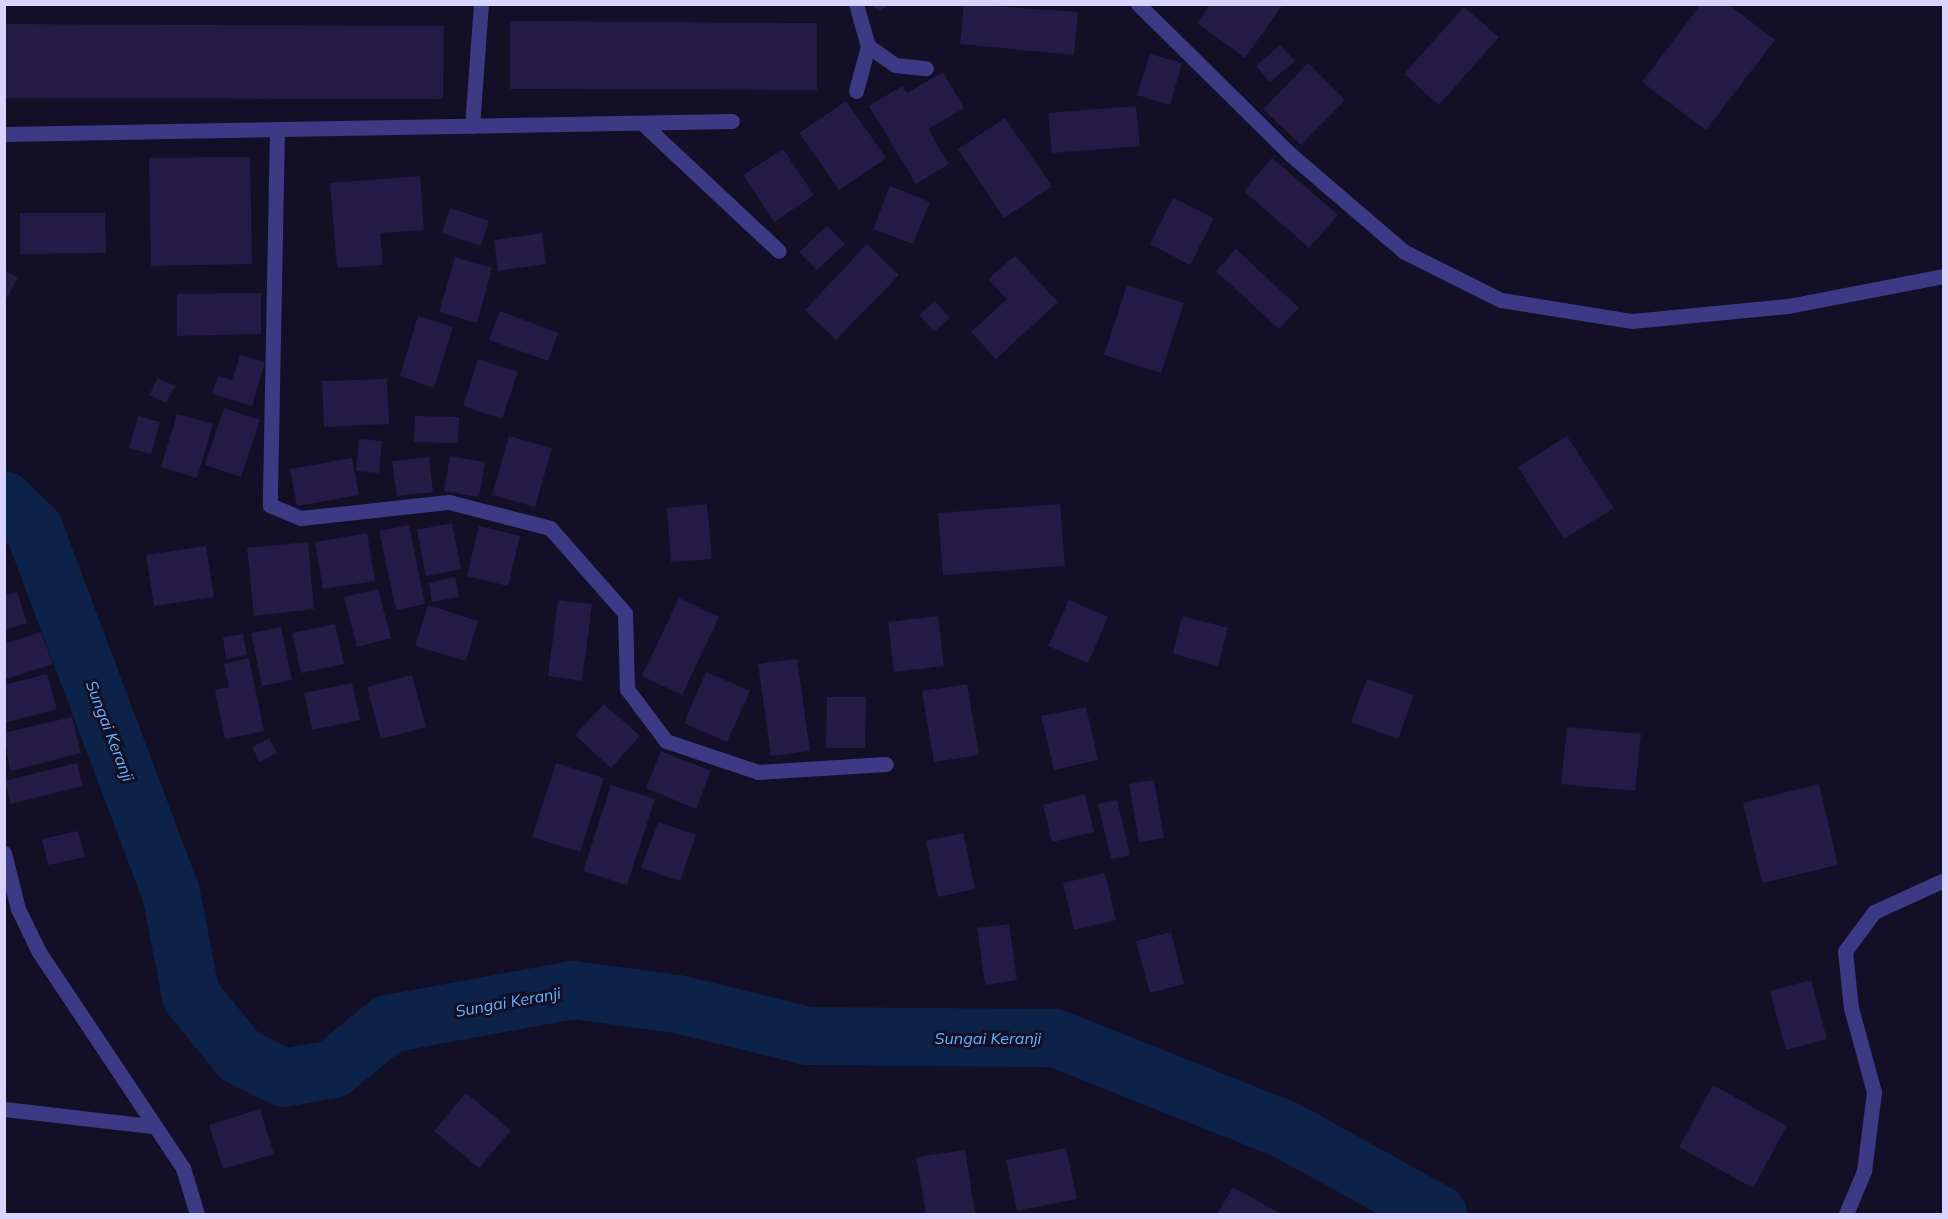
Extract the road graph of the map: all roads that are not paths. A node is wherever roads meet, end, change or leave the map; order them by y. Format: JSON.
{"nodes":[{"id":1,"x":481,"y":4,"type":"edge"},
{"id":2,"x":856,"y":4,"type":"edge"},
{"id":3,"x":1138,"y":4,"type":"edge"},
{"id":4,"x":868,"y":46,"type":"junction"},
{"id":5,"x":926,"y":69,"type":"dead end"},
{"id":6,"x":856,"y":91,"type":"dead end"},
{"id":7,"x":732,"y":121,"type":"dead end"},
{"id":8,"x":642,"y":123,"type":"junction"},
{"id":9,"x":472,"y":126,"type":"junction"},
{"id":10,"x":277,"y":129,"type":"junction"},
{"id":11,"x":4,"y":134,"type":"edge"},
{"id":12,"x":779,"y":252,"type":"dead end"},
{"id":13,"x":1944,"y":276,"type":"edge"},
{"id":14,"x":886,"y":764,"type":"dead end"},
{"id":15,"x":4,"y":853,"type":"edge"},
{"id":16,"x":1944,"y":880,"type":"edge"},
{"id":17,"x":4,"y":1108,"type":"edge"},
{"id":18,"x":150,"y":1126,"type":"junction"},
{"id":19,"x":197,"y":1215,"type":"edge"},
{"id":20,"x":1846,"y":1215,"type":"edge"}],
"edges":[{"from":1,"to":9,"type":"street"},
{"from":2,"to":4,"type":"street"},
{"from":3,"to":13,"type":"street"},
{"from":4,"to":5,"type":"street"},
{"from":4,"to":6,"type":"street"},
{"from":7,"to":8,"type":"street"},
{"from":8,"to":9,"type":"street"},
{"from":8,"to":12,"type":"street"},
{"from":9,"to":10,"type":"street"},
{"from":10,"to":11,"type":"street"},
{"from":10,"to":14,"type":"street"},
{"from":15,"to":18,"type":"street"},
{"from":16,"to":20,"type":"street"},
{"from":17,"to":18,"type":"street"},
{"from":18,"to":19,"type":"street"}]}
